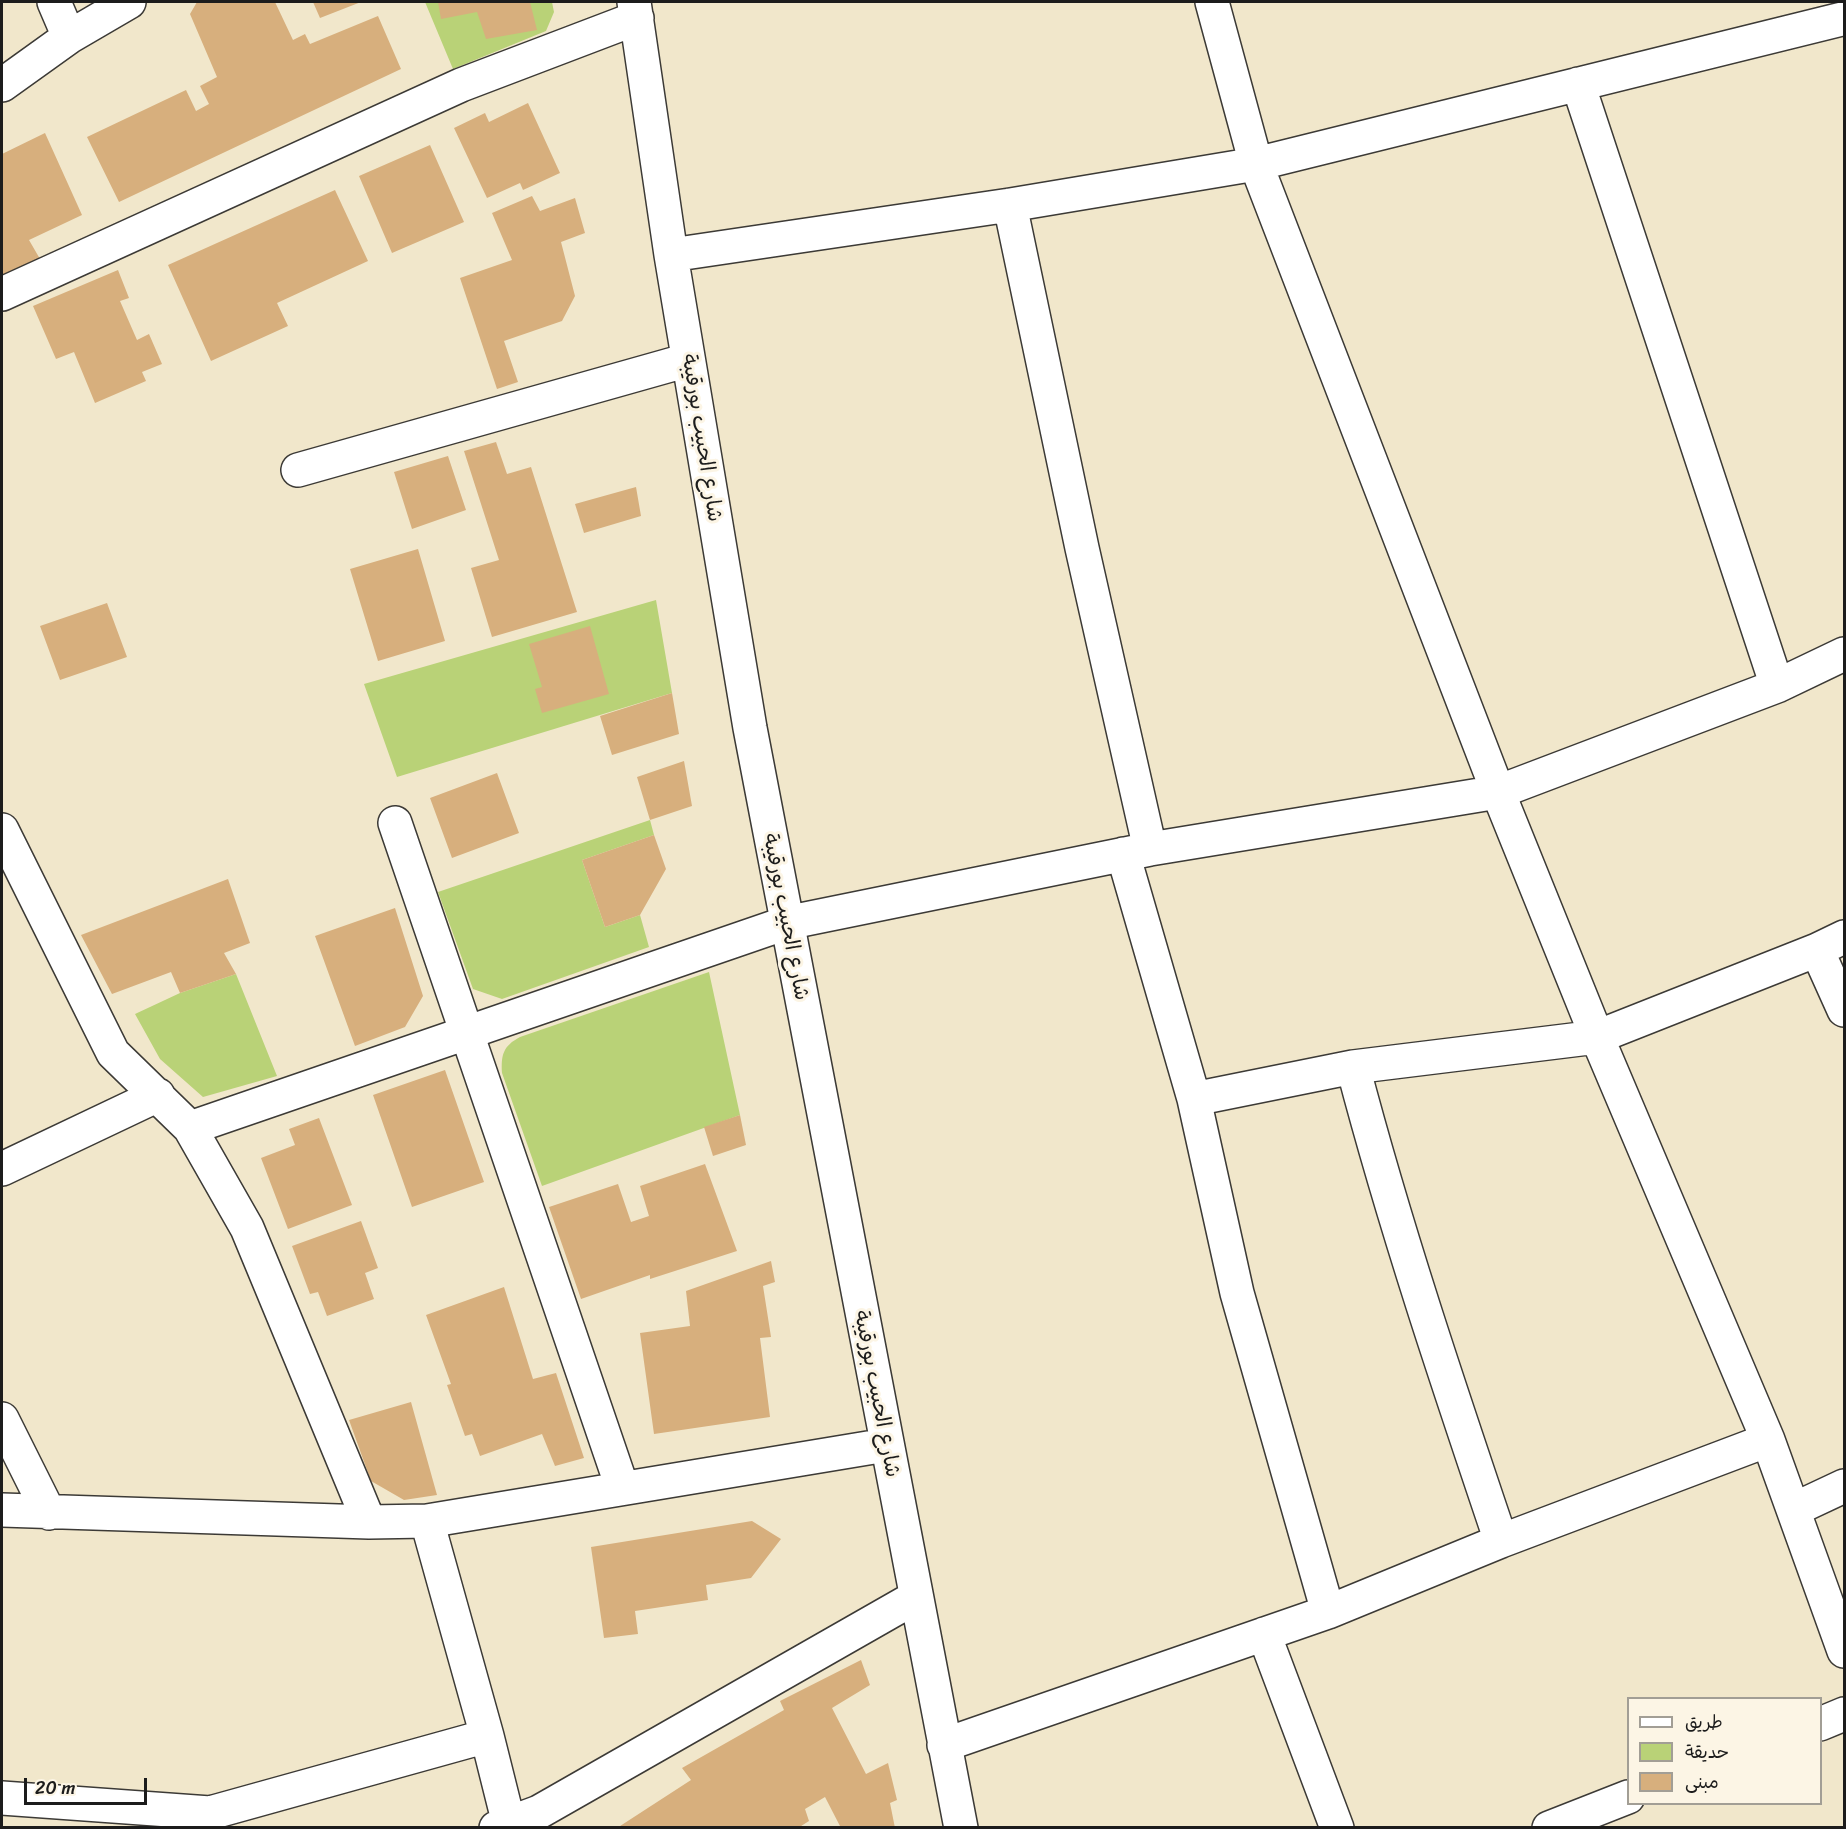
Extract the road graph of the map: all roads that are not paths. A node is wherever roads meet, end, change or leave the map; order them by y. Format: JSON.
{"nodes":[{"id":1,"x":54,"y":2,"type":"edge"},
{"id":2,"x":129,"y":2,"type":"edge"},
{"id":3,"x":1212,"y":2,"type":"edge"},
{"id":4,"x":636,"y":10,"type":"edge"},
{"id":5,"x":1840,"y":15,"type":"edge"},
{"id":6,"x":69,"y":37,"type":"junction"},
{"id":7,"x":1578,"y":84,"type":"junction"},
{"id":8,"x":2,"y":85,"type":"edge"},
{"id":9,"x":1256,"y":164,"type":"junction"},
{"id":10,"x":1010,"y":205,"type":"junction"},
{"id":11,"x":671,"y":255,"type":"junction"},
{"id":12,"x":2,"y":294,"type":"edge"},
{"id":13,"x":688,"y":360,"type":"junction"},
{"id":14,"x":298,"y":470,"type":"dead end"},
{"id":15,"x":1845,"y":654,"type":"edge"},
{"id":16,"x":1777,"y":686,"type":"junction"},
{"id":17,"x":1498,"y":792,"type":"junction"},
{"id":18,"x":395,"y":823,"type":"dead end"},
{"id":19,"x":2,"y":830,"type":"edge"},
{"id":20,"x":1136,"y":851,"type":"junction"},
{"id":21,"x":786,"y":923,"type":"junction"},
{"id":22,"x":1831,"y":943,"type":"edge"},
{"id":23,"x":1845,"y":1010,"type":"edge"},
{"id":24,"x":466,"y":1033,"type":"junction"},
{"id":25,"x":1597,"y":1037,"type":"junction"},
{"id":26,"x":1353,"y":1067,"type":"junction"},
{"id":27,"x":158,"y":1095,"type":"junction"},
{"id":28,"x":1194,"y":1099,"type":"junction"},
{"id":29,"x":190,"y":1128,"type":"junction"},
{"id":30,"x":2,"y":1169,"type":"edge"},
{"id":31,"x":2,"y":1419,"type":"edge"},
{"id":32,"x":1768,"y":1440,"type":"junction"},
{"id":33,"x":886,"y":1445,"type":"junction"},
{"id":34,"x":1845,"y":1486,"type":"edge"},
{"id":35,"x":622,"y":1487,"type":"junction"},
{"id":36,"x":1794,"y":1509,"type":"junction"},
{"id":37,"x":2,"y":1510,"type":"edge"},
{"id":38,"x":48,"y":1513,"type":"junction"},
{"id":39,"x":427,"y":1521,"type":"junction"},
{"id":40,"x":369,"y":1522,"type":"junction"},
{"id":41,"x":1501,"y":1541,"type":"junction"},
{"id":42,"x":916,"y":1598,"type":"junction"},
{"id":43,"x":1328,"y":1612,"type":"junction"},
{"id":44,"x":1264,"y":1634,"type":"junction"},
{"id":45,"x":1845,"y":1651,"type":"edge"},
{"id":46,"x":1845,"y":1714,"type":"edge"},
{"id":47,"x":1822,"y":1724,"type":"edge"},
{"id":48,"x":487,"y":1736,"type":"junction"},
{"id":49,"x":944,"y":1745,"type":"junction"},
{"id":50,"x":2,"y":1798,"type":"edge"},
{"id":51,"x":1627,"y":1798,"type":"edge"},
{"id":52,"x":504,"y":1826,"type":"edge"},
{"id":53,"x":961,"y":1827,"type":"edge"},
{"id":54,"x":1337,"y":1827,"type":"edge"},
{"id":55,"x":1549,"y":1827,"type":"edge"}],
"edges":[{"from":1,"to":6,"type":"street"},
{"from":2,"to":6,"type":"street"},
{"from":3,"to":9,"type":"street"},
{"from":4,"to":11,"type":"street","name":"شارع الحبيب بورقيبة"},
{"from":4,"to":12,"type":"street"},
{"from":5,"to":7,"type":"street"},
{"from":6,"to":8,"type":"street"},
{"from":7,"to":9,"type":"street"},
{"from":7,"to":16,"type":"street"},
{"from":9,"to":10,"type":"street"},
{"from":9,"to":17,"type":"street"},
{"from":10,"to":11,"type":"street"},
{"from":10,"to":20,"type":"street"},
{"from":11,"to":13,"type":"street","name":"شارع الحبيب بورقيبة"},
{"from":13,"to":14,"type":"street"},
{"from":13,"to":21,"type":"street","name":"شارع الحبيب بورقيبة"},
{"from":15,"to":16,"type":"street"},
{"from":16,"to":17,"type":"street"},
{"from":17,"to":20,"type":"street"},
{"from":17,"to":25,"type":"street"},
{"from":18,"to":24,"type":"street"},
{"from":19,"to":27,"type":"street"},
{"from":20,"to":21,"type":"street"},
{"from":20,"to":28,"type":"street"},
{"from":21,"to":24,"type":"street"},
{"from":21,"to":33,"type":"street","name":"شارع الحبيب بورقيبة"},
{"from":22,"to":23,"type":"street"},
{"from":22,"to":25,"type":"street"},
{"from":24,"to":29,"type":"street"},
{"from":24,"to":35,"type":"street"},
{"from":25,"to":26,"type":"street"},
{"from":25,"to":32,"type":"street"},
{"from":26,"to":28,"type":"street"},
{"from":26,"to":41,"type":"street"},
{"from":27,"to":29,"type":"street"},
{"from":27,"to":30,"type":"street"},
{"from":28,"to":43,"type":"street"},
{"from":29,"to":40,"type":"street"},
{"from":31,"to":38,"type":"street"},
{"from":32,"to":36,"type":"street"},
{"from":32,"to":41,"type":"street"},
{"from":33,"to":35,"type":"street"},
{"from":33,"to":42,"type":"street","name":"شارع الحبيب بورقيبة"},
{"from":34,"to":36,"type":"street"},
{"from":35,"to":39,"type":"street"},
{"from":36,"to":45,"type":"street"},
{"from":37,"to":38,"type":"street"},
{"from":38,"to":40,"type":"street"},
{"from":39,"to":40,"type":"street"},
{"from":39,"to":48,"type":"street"},
{"from":41,"to":43,"type":"street"},
{"from":42,"to":49,"type":"street","name":"شارع الحبيب بورقيبة"},
{"from":42,"to":52,"type":"street"},
{"from":43,"to":44,"type":"street"},
{"from":44,"to":49,"type":"street"},
{"from":44,"to":54,"type":"street"},
{"from":46,"to":47,"type":"street"},
{"from":48,"to":50,"type":"street"},
{"from":48,"to":52,"type":"street"},
{"from":49,"to":53,"type":"street","name":"شارع الحبيب بورقيبة"},
{"from":51,"to":55,"type":"street"}]}
